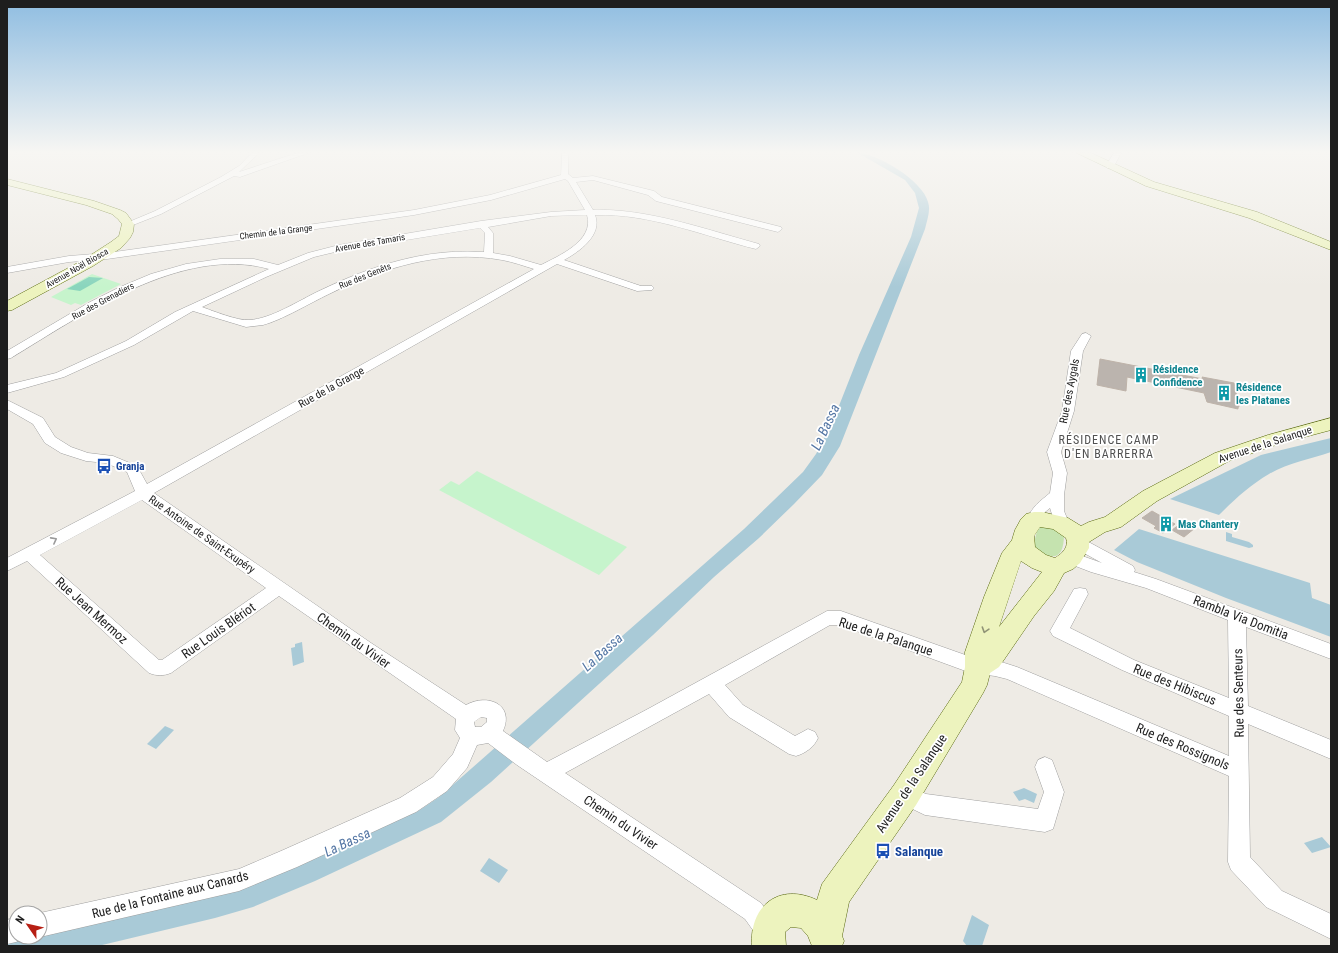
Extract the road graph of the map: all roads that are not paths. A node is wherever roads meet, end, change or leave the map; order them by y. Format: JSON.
{"nodes":[{"id":1,"x":68,"y":197,"type":"edge"},
{"id":2,"x":187,"y":197,"type":"edge"},
{"id":3,"x":485,"y":197,"type":"edge"},
{"id":4,"x":580,"y":197,"type":"edge"},
{"id":5,"x":657,"y":197,"type":"edge"},
{"id":6,"x":1195,"y":197,"type":"edge"},
{"id":7,"x":589,"y":212,"type":"junction"},
{"id":8,"x":125,"y":220,"type":"junction"},
{"id":9,"x":750,"y":222,"type":"junction"},
{"id":10,"x":481,"y":224,"type":"junction"},
{"id":11,"x":778,"y":229,"type":"dead end"},
{"id":12,"x":727,"y":238,"type":"junction"},
{"id":13,"x":756,"y":246,"type":"dead end"},
{"id":14,"x":1331,"y":246,"type":"edge"},
{"id":15,"x":488,"y":255,"type":"junction"},
{"id":16,"x":100,"y":256,"type":"junction"},
{"id":17,"x":557,"y":262,"type":"junction"},
{"id":18,"x":277,"y":268,"type":"junction"},
{"id":19,"x":544,"y":269,"type":"junction"},
{"id":20,"x":7,"y":270,"type":"edge"},
{"id":21,"x":648,"y":288,"type":"dead end"},
{"id":22,"x":7,"y":307,"type":"edge"},
{"id":23,"x":193,"y":308,"type":"junction"},
{"id":24,"x":1086,"y":336,"type":"dead end"},
{"id":25,"x":7,"y":356,"type":"edge"},
{"id":26,"x":7,"y":388,"type":"edge"},
{"id":27,"x":7,"y":404,"type":"edge"},
{"id":28,"x":1331,"y":424,"type":"edge"},
{"id":29,"x":143,"y":493,"type":"junction"},
{"id":30,"x":1057,"y":495,"type":"junction"},
{"id":31,"x":1034,"y":519,"type":"junction"},
{"id":32,"x":1069,"y":543,"type":"junction"},
{"id":33,"x":1022,"y":544,"type":"junction"},
{"id":34,"x":28,"y":553,"type":"junction"},
{"id":35,"x":7,"y":565,"type":"edge"},
{"id":36,"x":261,"y":575,"type":"joint"},
{"id":37,"x":278,"y":588,"type":"junction"},
{"id":38,"x":1080,"y":594,"type":"dead end"},
{"id":39,"x":996,"y":597,"type":"junction"},
{"id":40,"x":1025,"y":609,"type":"junction"},
{"id":41,"x":1237,"y":616,"type":"junction"},
{"id":42,"x":1331,"y":652,"type":"edge"},
{"id":43,"x":978,"y":667,"type":"junction"},
{"id":44,"x":155,"y":668,"type":"joint"},
{"id":45,"x":712,"y":684,"type":"junction"},
{"id":46,"x":1239,"y":712,"type":"junction"},
{"id":47,"x":482,"y":731,"type":"junction"},
{"id":48,"x":808,"y":738,"type":"dead end"},
{"id":49,"x":1331,"y":750,"type":"edge"},
{"id":50,"x":1046,"y":767,"type":"dead end"},
{"id":51,"x":1239,"y":770,"type":"junction"},
{"id":52,"x":547,"y":772,"type":"junction"},
{"id":53,"x":905,"y":795,"type":"junction"},
{"id":54,"x":48,"y":923,"type":"edge"},
{"id":55,"x":1331,"y":927,"type":"edge"},
{"id":56,"x":789,"y":928,"type":"edge"}],
"edges":[{"from":1,"to":8,"type":"main road"},
{"from":2,"to":8,"type":"street"},
{"from":3,"to":16,"type":"street","name":"Chemin de la Grange"},
{"from":4,"to":7,"type":"street","name":"Rue de la Grange"},
{"from":5,"to":9,"type":"street","name":"Chemin de la Grange"},
{"from":6,"to":14,"type":"main road"},
{"from":7,"to":10,"type":"street","name":"Avenue des Tamaris"},
{"from":7,"to":12,"type":"street","name":"Avenue des Tamaris"},
{"from":7,"to":17,"type":"street","name":"Rue de la Grange"},
{"from":8,"to":16,"type":"main road","name":"Avenue Noël Biosca"},
{"from":9,"to":11,"type":"street","name":"Chemin de la Grange"},
{"from":9,"to":12,"type":"street"},
{"from":10,"to":15,"type":"street"},
{"from":10,"to":18,"type":"street","name":"Avenue des Tamaris"},
{"from":12,"to":13,"type":"street","name":"Avenue des Tamaris"},
{"from":15,"to":19,"type":"street","name":"Rue des Genêts"},
{"from":15,"to":23,"type":"street","name":"Rue des Genêts"},
{"from":16,"to":20,"type":"street","name":"Chemin de la Grange"},
{"from":16,"to":22,"type":"main road","name":"Avenue Noël Biosca"},
{"from":17,"to":19,"type":"street","name":"Rue de la Grange"},
{"from":17,"to":21,"type":"street"},
{"from":18,"to":23,"type":"street","name":"Avenue des Tamaris"},
{"from":18,"to":25,"type":"street","name":"Rue des Grenadiers"},
{"from":19,"to":29,"type":"street","name":"Rue de la Grange"},
{"from":23,"to":26,"type":"street","name":"Avenue des Tamaris"},
{"from":24,"to":30,"type":"street","name":"Rue des Aygals"},
{"from":27,"to":29,"type":"street"},
{"from":28,"to":32,"type":"main road","name":"Avenue de la Salanque"},
{"from":34,"to":29,"type":"street","name":"Rue de la Grange","one_way":true},
{"from":29,"to":36,"type":"street","name":"Rue Antoine de Saint-Exupéry"},
{"from":30,"to":31,"type":"street"},
{"from":30,"to":32,"type":"street","name":"Rue des Aygals"},
{"from":31,"to":32,"type":"main road"},
{"from":31,"to":33,"type":"main road","name":"Avenue de la Salanque"},
{"from":32,"to":33,"type":"main road"},
{"from":32,"to":40,"type":"main road","name":"Avenue de la Salanque"},
{"from":32,"to":41,"type":"street","name":"Rambla Via Domitia"},
{"from":33,"to":39,"type":"main road","name":"Avenue de la Salanque"},
{"from":34,"to":35,"type":"street","name":"Rue de la Grange"},
{"from":34,"to":44,"type":"street","name":"Rue Jean Mermoz"},
{"from":36,"to":37,"type":"street","name":"Chemin du Vivier"},
{"from":37,"to":44,"type":"street","name":"Rue Louis Blériot"},
{"from":37,"to":47,"type":"street","name":"Chemin du Vivier"},
{"from":38,"to":46,"type":"street","name":"Rue des Hibiscus"},
{"from":39,"to":40,"type":"main road"},
{"from":39,"to":43,"type":"main road","name":"Avenue de la Salanque","one_way":true},
{"from":40,"to":43,"type":"main road","name":"Avenue de la Salanque"},
{"from":41,"to":42,"type":"street","name":"Rambla Via Domitia"},
{"from":41,"to":46,"type":"street","name":"Rue des Senteurs"},
{"from":43,"to":45,"type":"street","name":"Rue de la Palanque"},
{"from":43,"to":51,"type":"street","name":"Rue des Rossignols"},
{"from":43,"to":53,"type":"main road","name":"Avenue de la Salanque"},
{"from":45,"to":48,"type":"street"},
{"from":45,"to":52,"type":"street","name":"Rue de la Palanque"},
{"from":46,"to":49,"type":"street","name":"Rue des Hibiscus"},
{"from":46,"to":51,"type":"street","name":"Rue des Senteurs"},
{"from":47,"to":52,"type":"street","name":"Chemin du Vivier"},
{"from":47,"to":54,"type":"street","name":"Rue de la Fontaine aux Canards"},
{"from":50,"to":53,"type":"street"},
{"from":51,"to":55,"type":"street","name":"Rue des Rossignols"},
{"from":52,"to":56,"type":"street","name":"Chemin du Vivier"},
{"from":53,"to":56,"type":"main road","name":"Avenue de la Salanque"}]}
